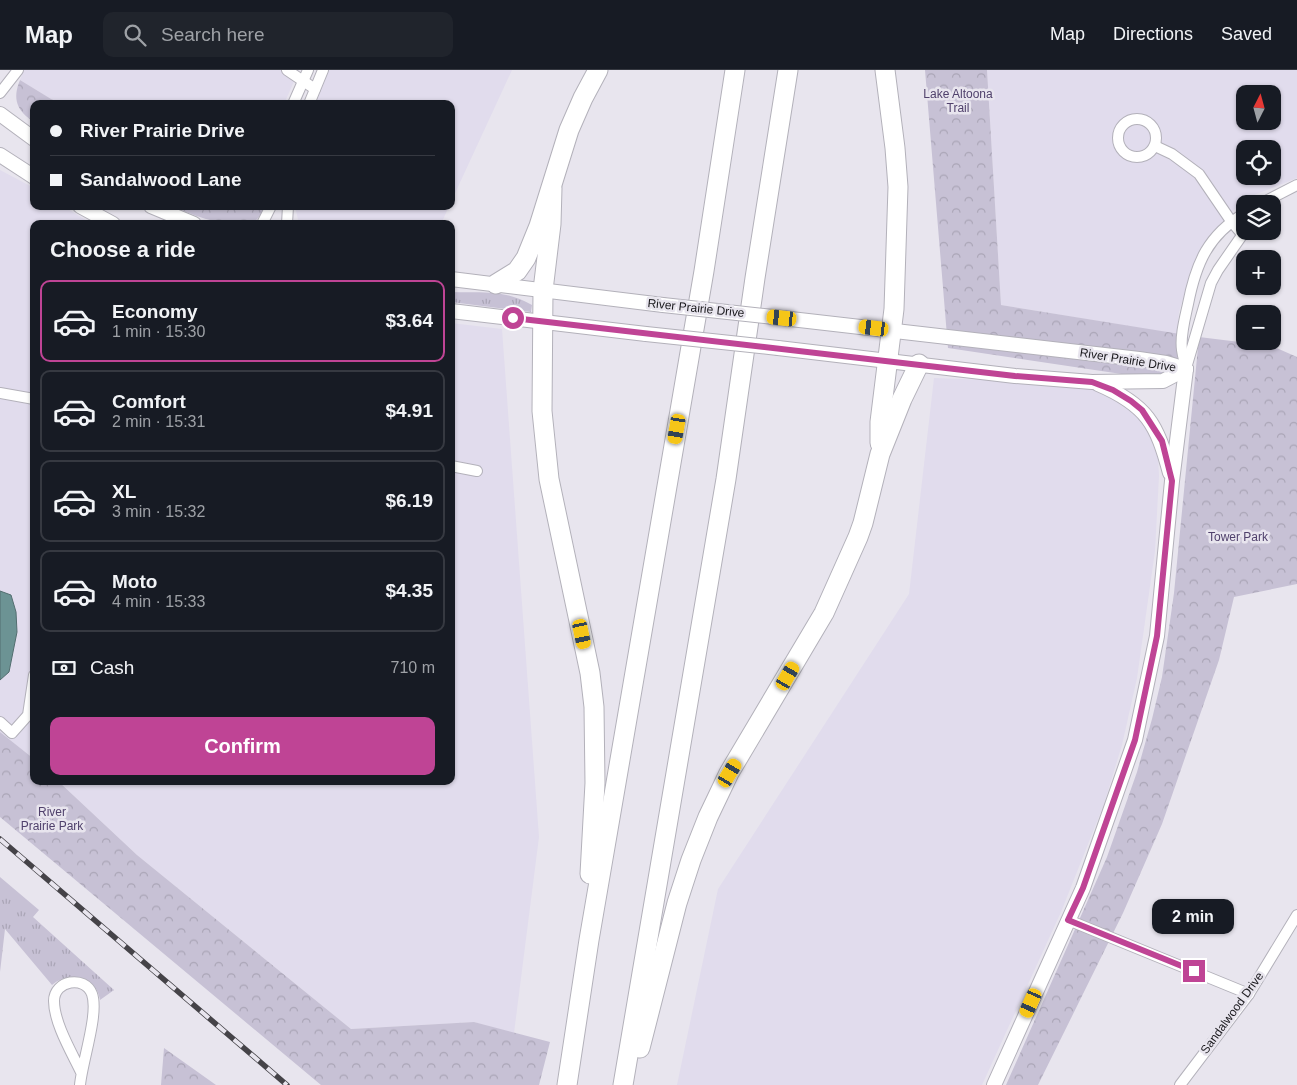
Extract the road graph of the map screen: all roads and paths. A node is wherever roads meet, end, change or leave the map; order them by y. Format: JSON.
{"nodes":[{"id":1,"x":18,"y":70,"type":"edge"},
{"id":2,"x":287,"y":70,"type":"edge"},
{"id":3,"x":308,"y":70,"type":"edge"},
{"id":4,"x":323,"y":70,"type":"edge"},
{"id":5,"x":598,"y":70,"type":"edge"},
{"id":6,"x":735,"y":70,"type":"edge"},
{"id":7,"x":788,"y":70,"type":"edge"},
{"id":8,"x":885,"y":70,"type":"edge"},
{"id":9,"x":303,"y":80,"type":"junction"},
{"id":10,"x":315,"y":89,"type":"junction"},
{"id":11,"x":0,"y":93,"type":"edge"},
{"id":12,"x":295,"y":100,"type":"edge"},
{"id":13,"x":311,"y":100,"type":"edge"},
{"id":14,"x":0,"y":114,"type":"edge"},
{"id":15,"x":30,"y":136,"type":"edge"},
{"id":16,"x":1155,"y":146,"type":"dead end"},
{"id":17,"x":0,"y":155,"type":"edge"},
{"id":18,"x":30,"y":175,"type":"edge"},
{"id":19,"x":1297,"y":185,"type":"edge"},
{"id":20,"x":552,"y":188,"type":"junction"},
{"id":21,"x":1278,"y":195,"type":"edge"},
{"id":22,"x":87,"y":210,"type":"edge"},
{"id":23,"x":161,"y":210,"type":"edge"},
{"id":24,"x":1236,"y":218,"type":"edge"},
{"id":25,"x":106,"y":220,"type":"edge"},
{"id":26,"x":184,"y":220,"type":"edge"},
{"id":27,"x":1231,"y":221,"type":"junction"},
{"id":28,"x":1236,"y":226,"type":"edge"},
{"id":29,"x":1239,"y":240,"type":"edge"},
{"id":30,"x":455,"y":279,"type":"edge"},
{"id":31,"x":496,"y":284,"type":"junction"},
{"id":32,"x":543,"y":290,"type":"junction"},
{"id":33,"x":455,"y":311,"type":"edge"},
{"id":34,"x":542,"y":322,"type":"junction"},
{"id":35,"x":892,"y":330,"type":"junction"},
{"id":36,"x":888,"y":360,"type":"junction"},
{"id":37,"x":919,"y":364,"type":"junction"},
{"id":38,"x":1186,"y":369,"type":"junction"},
{"id":39,"x":1092,"y":382,"type":"junction"},
{"id":40,"x":0,"y":393,"type":"edge"},
{"id":41,"x":30,"y":398,"type":"edge"},
{"id":42,"x":880,"y":454,"type":"junction"},
{"id":43,"x":455,"y":467,"type":"edge"},
{"id":44,"x":477,"y":471,"type":"dead end"},
{"id":45,"x":1172,"y":481,"type":"junction"},
{"id":46,"x":30,"y":702,"type":"edge"},
{"id":47,"x":0,"y":722,"type":"edge"},
{"id":48,"x":1297,"y":915,"type":"edge"},
{"id":49,"x":1068,"y":920,"type":"junction"},
{"id":50,"x":589,"y":940,"type":"junction"},
{"id":51,"x":1249,"y":994,"type":"junction"},
{"id":52,"x":81,"y":1072,"type":"junction"},
{"id":53,"x":80,"y":1085,"type":"edge"},
{"id":54,"x":567,"y":1085,"type":"edge"},
{"id":55,"x":623,"y":1085,"type":"edge"},
{"id":56,"x":628,"y":1085,"type":"edge"},
{"id":57,"x":994,"y":1085,"type":"edge"},
{"id":58,"x":1180,"y":1085,"type":"edge"}],
"edges":[{"from":1,"to":11,"type":"street"},
{"from":2,"to":9,"type":"street"},
{"from":3,"to":9,"type":"street"},
{"from":4,"to":10,"type":"street"},
{"from":5,"to":20,"type":"highway"},
{"from":6,"to":50,"type":"highway"},
{"from":7,"to":55,"type":"highway"},
{"from":8,"to":35,"type":"highway"},
{"from":9,"to":10,"type":"street"},
{"from":9,"to":12,"type":"street"},
{"from":10,"to":13,"type":"street"},
{"from":14,"to":15,"type":"street"},
{"from":16,"to":27,"type":"street"},
{"from":17,"to":18,"type":"street"},
{"from":19,"to":21,"type":"street"},
{"from":20,"to":31,"type":"highway"},
{"from":20,"to":32,"type":"highway"},
{"from":22,"to":25,"type":"street"},
{"from":23,"to":26,"type":"street"},
{"from":24,"to":27,"type":"street"},
{"from":27,"to":28,"type":"street"},
{"from":27,"to":38,"type":"street"},
{"from":29,"to":38,"type":"street"},
{"from":30,"to":31,"type":"street","name":"River Prairie Drive"},
{"from":31,"to":32,"type":"street","name":"River Prairie Drive"},
{"from":32,"to":34,"type":"highway"},
{"from":32,"to":35,"type":"street","name":"River Prairie Drive","bridge":true},
{"from":33,"to":34,"type":"street","name":"River Prairie Drive"},
{"from":34,"to":36,"type":"street","name":"River Prairie Drive","bridge":true},
{"from":34,"to":50,"type":"highway"},
{"from":35,"to":36,"type":"highway"},
{"from":35,"to":38,"type":"street","name":"River Prairie Drive"},
{"from":36,"to":37,"type":"street","name":"River Prairie Drive"},
{"from":36,"to":42,"type":"highway"},
{"from":37,"to":39,"type":"street","name":"River Prairie Drive"},
{"from":37,"to":42,"type":"highway"},
{"from":38,"to":39,"type":"street","name":"River Prairie Drive"},
{"from":38,"to":45,"type":"street"},
{"from":39,"to":45,"type":"street"},
{"from":40,"to":41,"type":"street"},
{"from":42,"to":56,"type":"highway"},
{"from":43,"to":44,"type":"street"},
{"from":45,"to":49,"type":"street"},
{"from":46,"to":47,"type":"street"},
{"from":48,"to":51,"type":"street","name":"Sandalwood Drive"},
{"from":49,"to":51,"type":"street"},
{"from":49,"to":57,"type":"street"},
{"from":50,"to":54,"type":"highway"},
{"from":51,"to":58,"type":"street","name":"Sandalwood Drive"},
{"from":52,"to":52,"type":"street"},
{"from":52,"to":53,"type":"street"}]}
